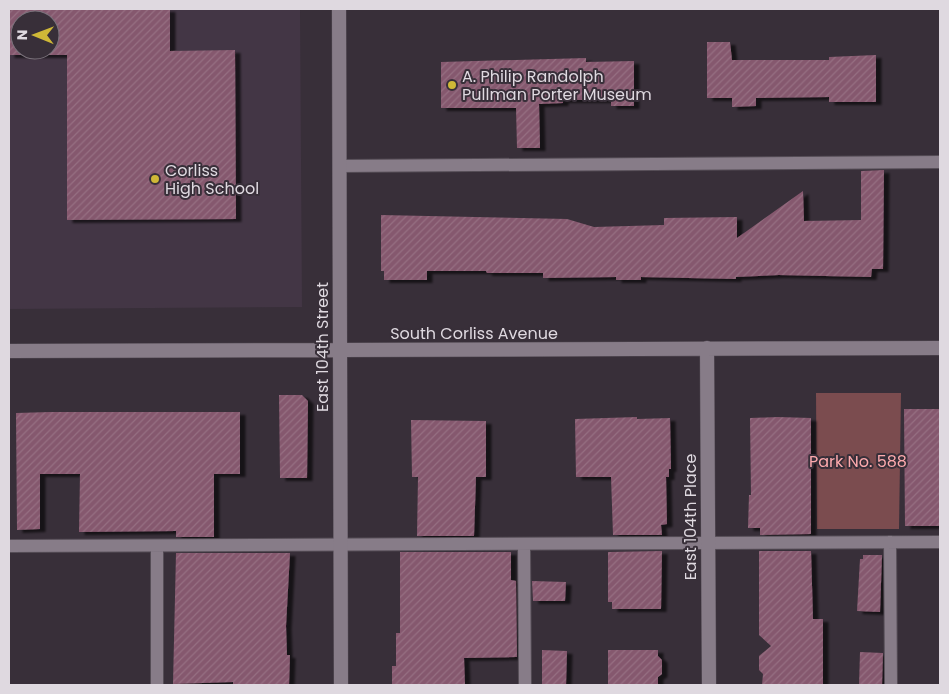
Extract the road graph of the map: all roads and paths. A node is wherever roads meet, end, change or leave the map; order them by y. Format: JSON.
{"nodes":[{"id":1,"x":339,"y":9,"type":"edge"},
{"id":2,"x":940,"y":162,"type":"edge"},
{"id":3,"x":339,"y":166,"type":"junction"},
{"id":4,"x":707,"y":348,"type":"junction"},
{"id":5,"x":940,"y":348,"type":"edge"},
{"id":6,"x":9,"y":351,"type":"edge"},
{"id":7,"x":339,"y":352,"type":"junction"},
{"id":8,"x":890,"y":542,"type":"junction"},
{"id":9,"x":940,"y":542,"type":"edge"},
{"id":10,"x":708,"y":543,"type":"junction"},
{"id":11,"x":340,"y":544,"type":"junction"},
{"id":12,"x":524,"y":544,"type":"junction"},
{"id":13,"x":9,"y":546,"type":"edge"},
{"id":14,"x":157,"y":546,"type":"junction"},
{"id":15,"x":157,"y":685,"type":"edge"},
{"id":16,"x":341,"y":685,"type":"edge"},
{"id":17,"x":524,"y":685,"type":"edge"},
{"id":18,"x":709,"y":685,"type":"edge"},
{"id":19,"x":890,"y":685,"type":"edge"}],
"edges":[{"from":1,"to":3,"type":"street","name":"East 104th Street"},
{"from":2,"to":3,"type":"lane"},
{"from":3,"to":7,"type":"street","name":"East 104th Street"},
{"from":4,"to":5,"type":"street","name":"South Corliss Avenue"},
{"from":4,"to":7,"type":"street","name":"South Corliss Avenue"},
{"from":4,"to":10,"type":"street","name":"East 104th Place"},
{"from":6,"to":7,"type":"street","name":"South Corliss Avenue"},
{"from":7,"to":11,"type":"street","name":"East 104th Street"},
{"from":8,"to":9,"type":"lane"},
{"from":8,"to":10,"type":"lane"},
{"from":8,"to":19,"type":"lane"},
{"from":10,"to":12,"type":"lane"},
{"from":10,"to":18,"type":"street","name":"East 104th Place"},
{"from":11,"to":12,"type":"lane"},
{"from":11,"to":14,"type":"lane"},
{"from":11,"to":16,"type":"street","name":"East 104th Street"},
{"from":12,"to":17,"type":"lane"},
{"from":13,"to":14,"type":"lane"},
{"from":14,"to":15,"type":"lane"}]}
